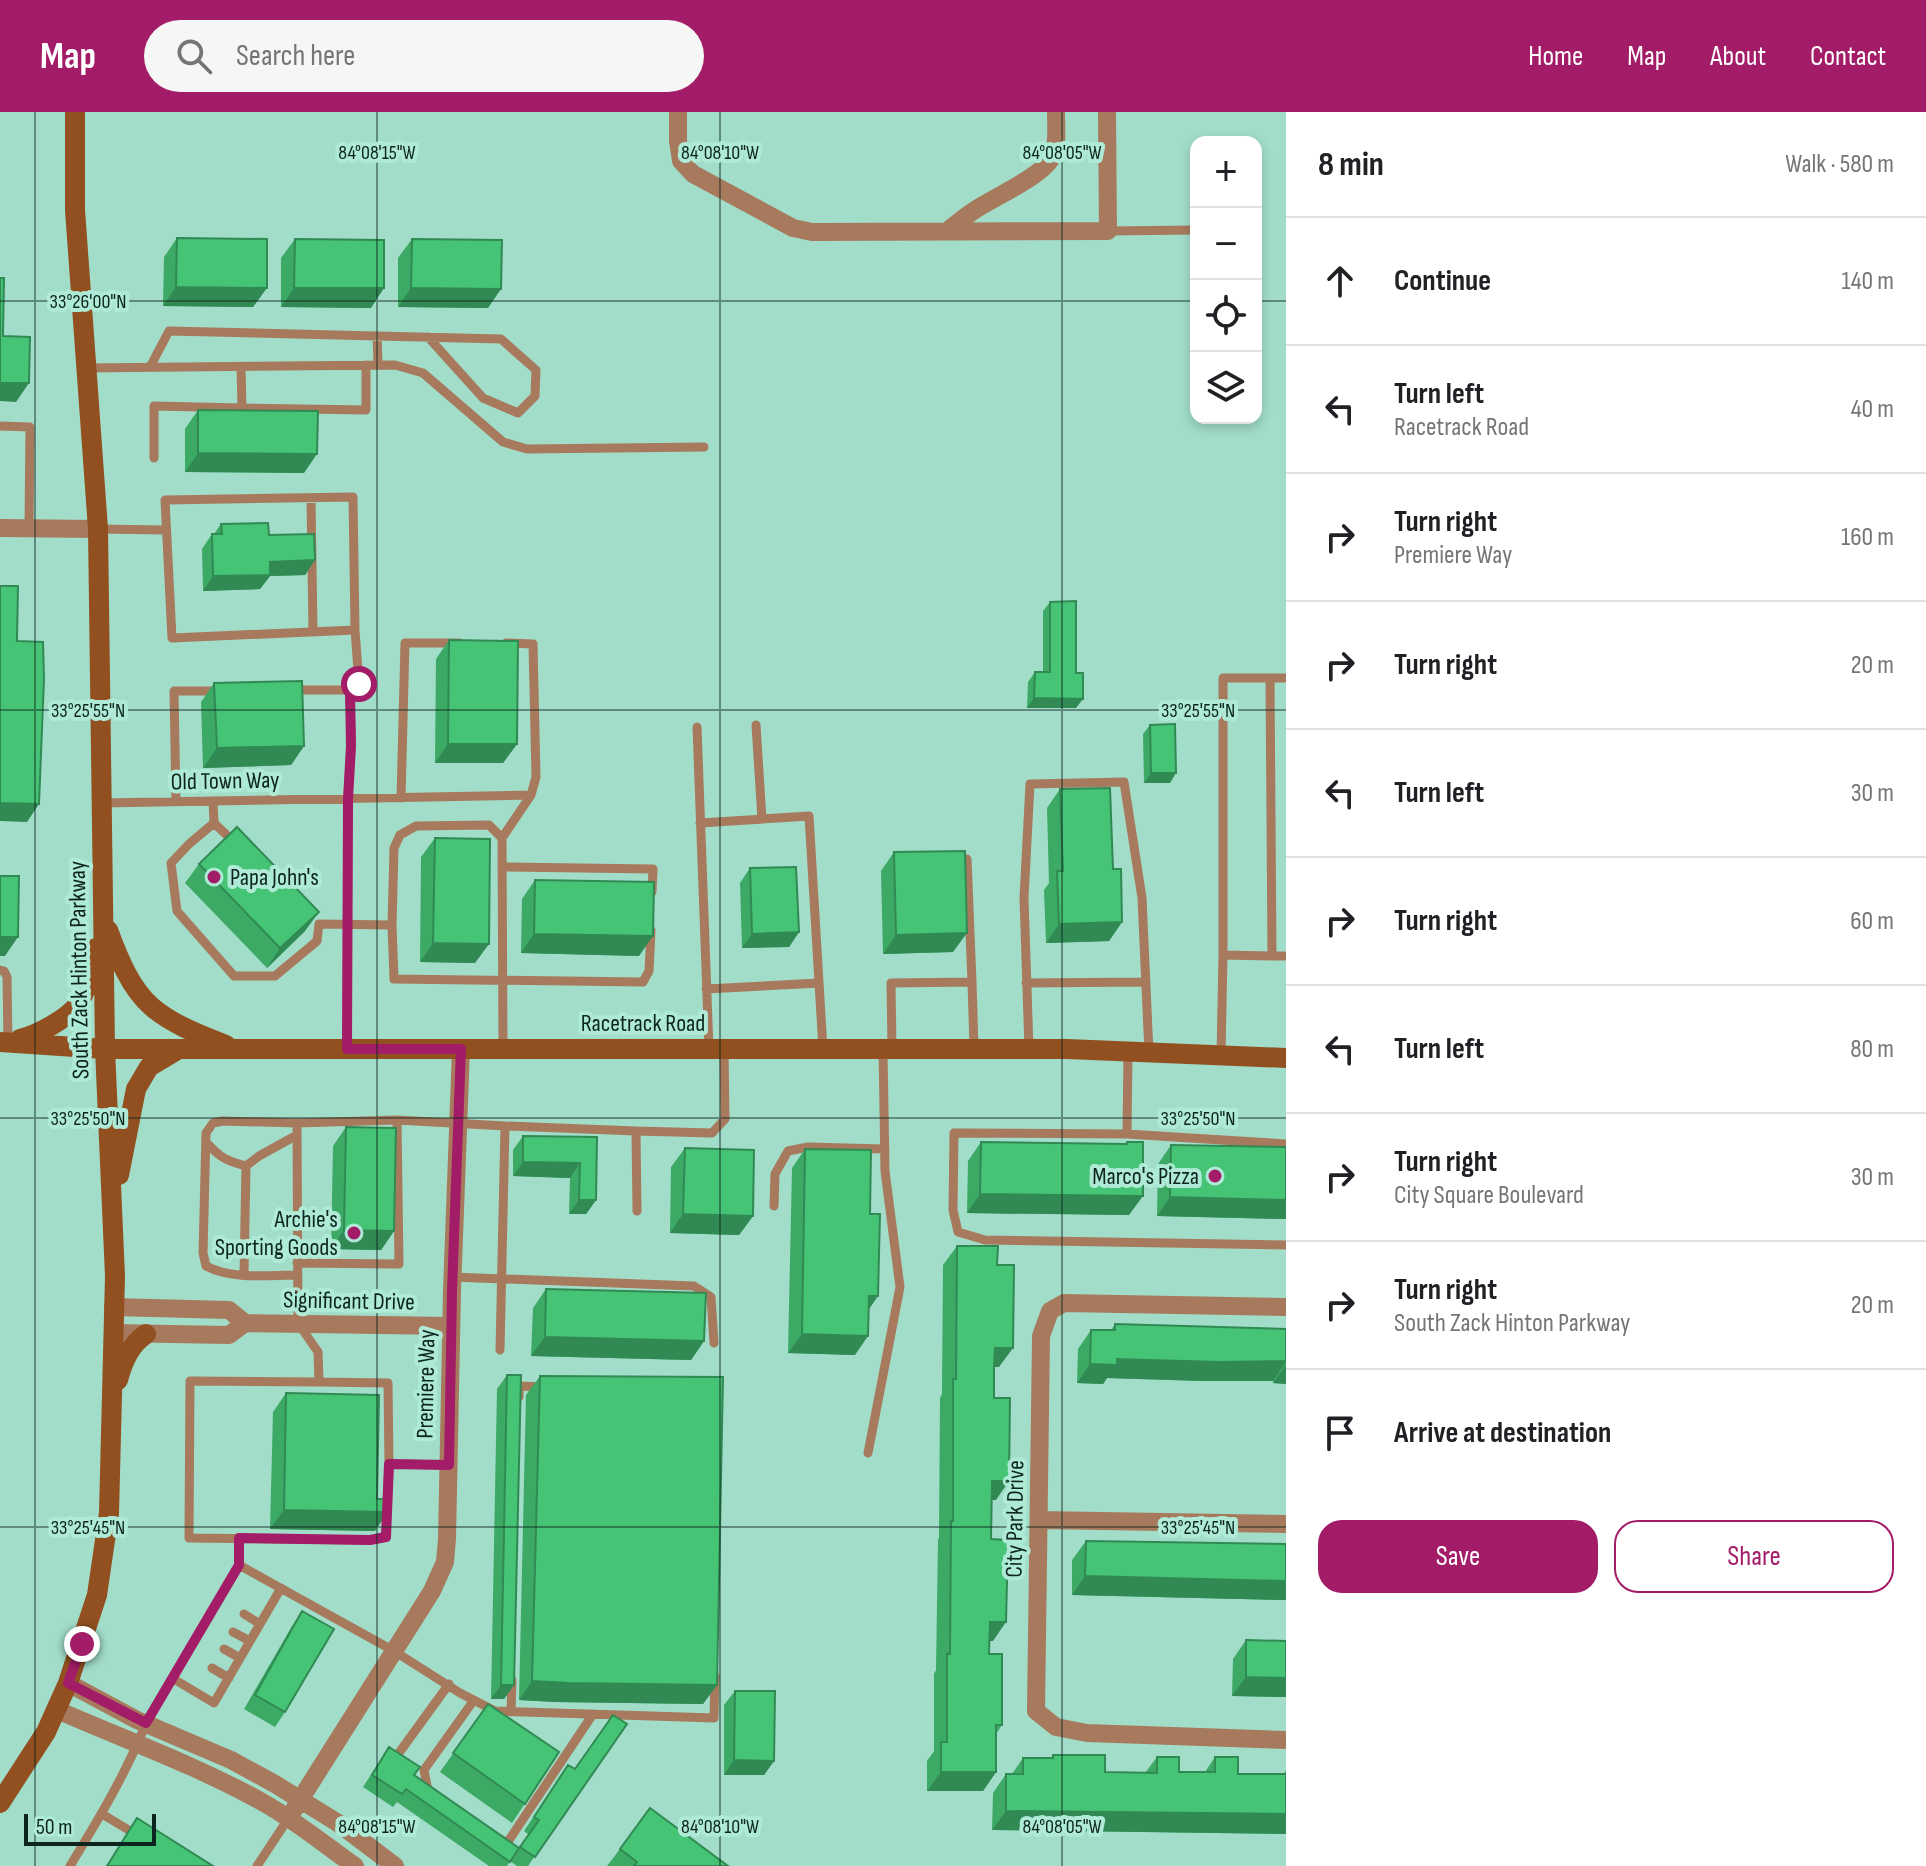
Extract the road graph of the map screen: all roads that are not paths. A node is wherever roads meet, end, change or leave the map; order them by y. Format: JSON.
{"nodes":[{"id":1,"x":75,"y":112,"type":"edge"},
{"id":2,"x":678,"y":112,"type":"edge"},
{"id":3,"x":1056,"y":112,"type":"edge"},
{"id":4,"x":1107,"y":112,"type":"edge"},
{"id":5,"x":1190,"y":230,"type":"edge"},
{"id":6,"x":947,"y":231,"type":"junction"},
{"id":7,"x":1108,"y":231,"type":"junction"},
{"id":8,"x":377,"y":336,"type":"junction"},
{"id":9,"x":428,"y":337,"type":"junction"},
{"id":10,"x":378,"y":364,"type":"junction"},
{"id":11,"x":366,"y":365,"type":"junction"},
{"id":12,"x":150,"y":367,"type":"junction"},
{"id":13,"x":241,"y":367,"type":"junction"},
{"id":14,"x":85,"y":368,"type":"junction"},
{"id":15,"x":242,"y":408,"type":"junction"},
{"id":16,"x":0,"y":426,"type":"edge"},
{"id":17,"x":704,"y":447,"type":"dead end"},
{"id":18,"x":154,"y":458,"type":"dead end"},
{"id":19,"x":311,"y":498,"type":"junction"},
{"id":20,"x":0,"y":528,"type":"edge"},
{"id":21,"x":29,"y":529,"type":"junction"},
{"id":22,"x":98,"y":529,"type":"junction"},
{"id":23,"x":165,"y":530,"type":"junction"},
{"id":24,"x":355,"y":630,"type":"junction"},
{"id":25,"x":313,"y":632,"type":"junction"},
{"id":26,"x":476,"y":643,"type":"edge"},
{"id":27,"x":490,"y":643,"type":"edge"},
{"id":28,"x":1270,"y":678,"type":"junction"},
{"id":29,"x":1286,"y":678,"type":"edge"},
{"id":30,"x":238,"y":690,"type":"edge"},
{"id":31,"x":286,"y":690,"type":"edge"},
{"id":32,"x":350,"y":690,"type":"junction"},
{"id":33,"x":756,"y":725,"type":"dead end"},
{"id":34,"x":697,"y":727,"type":"dead end"},
{"id":35,"x":531,"y":795,"type":"junction"},
{"id":36,"x":401,"y":798,"type":"junction"},
{"id":37,"x":348,"y":799,"type":"junction"},
{"id":38,"x":176,"y":801,"type":"junction"},
{"id":39,"x":213,"y":801,"type":"junction"},
{"id":40,"x":102,"y":803,"type":"junction"},
{"id":41,"x":762,"y":819,"type":"junction"},
{"id":42,"x":214,"y":823,"type":"junction"},
{"id":43,"x":700,"y":823,"type":"junction"},
{"id":44,"x":502,"y":838,"type":"junction"},
{"id":45,"x":246,"y":853,"type":"edge"},
{"id":46,"x":967,"y":859,"type":"edge"},
{"id":47,"x":503,"y":867,"type":"junction"},
{"id":48,"x":652,"y":898,"type":"edge"},
{"id":49,"x":651,"y":913,"type":"edge"},
{"id":50,"x":309,"y":914,"type":"edge"},
{"id":51,"x":103,"y":917,"type":"junction"},
{"id":52,"x":319,"y":924,"type":"junction"},
{"id":53,"x":348,"y":925,"type":"junction"},
{"id":54,"x":392,"y":925,"type":"junction"},
{"id":55,"x":1223,"y":955,"type":"junction"},
{"id":56,"x":1272,"y":956,"type":"junction"},
{"id":57,"x":1286,"y":956,"type":"edge"},
{"id":58,"x":3,"y":974,"type":"edge"},
{"id":59,"x":502,"y":981,"type":"junction"},
{"id":60,"x":972,"y":982,"type":"junction"},
{"id":61,"x":1146,"y":982,"type":"junction"},
{"id":62,"x":819,"y":983,"type":"junction"},
{"id":63,"x":1026,"y":983,"type":"junction"},
{"id":64,"x":706,"y":989,"type":"junction"},
{"id":65,"x":4,"y":1042,"type":"edge"},
{"id":66,"x":181,"y":1048,"type":"junction"},
{"id":67,"x":105,"y":1049,"type":"junction"},
{"id":68,"x":237,"y":1049,"type":"junction"},
{"id":69,"x":347,"y":1049,"type":"junction"},
{"id":70,"x":461,"y":1049,"type":"junction"},
{"id":71,"x":503,"y":1049,"type":"junction"},
{"id":72,"x":716,"y":1049,"type":"junction"},
{"id":73,"x":823,"y":1049,"type":"junction"},
{"id":74,"x":888,"y":1049,"type":"junction"},
{"id":75,"x":974,"y":1049,"type":"junction"},
{"id":76,"x":1029,"y":1049,"type":"junction"},
{"id":77,"x":1139,"y":1052,"type":"junction"},
{"id":78,"x":1221,"y":1056,"type":"junction"},
{"id":79,"x":1286,"y":1058,"type":"edge"},
{"id":80,"x":397,"y":1120,"type":"junction"},
{"id":81,"x":297,"y":1123,"type":"junction"},
{"id":82,"x":458,"y":1123,"type":"junction"},
{"id":83,"x":505,"y":1126,"type":"junction"},
{"id":84,"x":636,"y":1131,"type":"junction"},
{"id":85,"x":1127,"y":1134,"type":"junction"},
{"id":86,"x":297,"y":1135,"type":"junction"},
{"id":87,"x":206,"y":1142,"type":"junction"},
{"id":88,"x":1286,"y":1144,"type":"edge"},
{"id":89,"x":885,"y":1149,"type":"junction"},
{"id":90,"x":246,"y":1166,"type":"junction"},
{"id":91,"x":774,"y":1206,"type":"dead end"},
{"id":92,"x":112,"y":1211,"type":"junction"},
{"id":93,"x":637,"y":1211,"type":"dead end"},
{"id":94,"x":1286,"y":1245,"type":"edge"},
{"id":95,"x":297,"y":1263,"type":"junction"},
{"id":96,"x":244,"y":1274,"type":"junction"},
{"id":97,"x":297,"y":1275,"type":"junction"},
{"id":98,"x":452,"y":1277,"type":"junction"},
{"id":99,"x":501,"y":1278,"type":"junction"},
{"id":100,"x":113,"y":1307,"type":"junction"},
{"id":101,"x":1286,"y":1307,"type":"edge"},
{"id":102,"x":245,"y":1323,"type":"junction"},
{"id":103,"x":298,"y":1323,"type":"junction"},
{"id":104,"x":451,"y":1326,"type":"junction"},
{"id":105,"x":113,"y":1333,"type":"junction"},
{"id":106,"x":146,"y":1334,"type":"junction"},
{"id":107,"x":714,"y":1343,"type":"dead end"},
{"id":108,"x":500,"y":1350,"type":"dead end"},
{"id":109,"x":319,"y":1382,"type":"junction"},
{"id":110,"x":550,"y":1387,"type":"edge"},
{"id":111,"x":112,"y":1399,"type":"junction"},
{"id":112,"x":519,"y":1402,"type":"edge"},
{"id":113,"x":868,"y":1453,"type":"dead end"},
{"id":114,"x":389,"y":1464,"type":"junction"},
{"id":115,"x":449,"y":1465,"type":"junction"},
{"id":116,"x":1039,"y":1520,"type":"junction"},
{"id":117,"x":1286,"y":1524,"type":"edge"},
{"id":118,"x":244,"y":1538,"type":"junction"},
{"id":119,"x":239,"y":1565,"type":"junction"},
{"id":120,"x":281,"y":1588,"type":"junction"},
{"id":121,"x":244,"y":1614,"type":"dead end"},
{"id":122,"x":260,"y":1624,"type":"junction"},
{"id":123,"x":233,"y":1632,"type":"dead end"},
{"id":124,"x":250,"y":1641,"type":"junction"},
{"id":125,"x":224,"y":1649,"type":"dead end"},
{"id":126,"x":394,"y":1651,"type":"junction"},
{"id":127,"x":240,"y":1658,"type":"junction"},
{"id":128,"x":512,"y":1665,"type":"edge"},
{"id":129,"x":212,"y":1668,"type":"dead end"},
{"id":130,"x":715,"y":1671,"type":"edge"},
{"id":131,"x":172,"y":1678,"type":"junction"},
{"id":132,"x":229,"y":1678,"type":"junction"},
{"id":133,"x":68,"y":1683,"type":"junction"},
{"id":134,"x":449,"y":1684,"type":"junction"},
{"id":135,"x":474,"y":1700,"type":"junction"},
{"id":136,"x":57,"y":1710,"type":"junction"},
{"id":137,"x":511,"y":1712,"type":"junction"},
{"id":138,"x":593,"y":1714,"type":"junction"},
{"id":139,"x":146,"y":1723,"type":"junction"},
{"id":140,"x":1286,"y":1740,"type":"edge"},
{"id":141,"x":137,"y":1745,"type":"junction"},
{"id":142,"x":396,"y":1757,"type":"edge"},
{"id":143,"x":442,"y":1799,"type":"edge"},
{"id":144,"x":300,"y":1800,"type":"junction"},
{"id":145,"x":0,"y":1803,"type":"edge"},
{"id":146,"x":102,"y":1814,"type":"junction"},
{"id":147,"x":288,"y":1819,"type":"junction"},
{"id":148,"x":494,"y":1834,"type":"edge"},
{"id":149,"x":151,"y":1844,"type":"edge"},
{"id":150,"x":70,"y":1866,"type":"edge"},
{"id":151,"x":257,"y":1866,"type":"edge"},
{"id":152,"x":355,"y":1866,"type":"edge"},
{"id":153,"x":395,"y":1866,"type":"edge"}],
"edges":[{"from":1,"to":14,"type":"main road","name":"South Zack Hinton Parkway"},
{"from":2,"to":6,"type":"street"},
{"from":3,"to":6,"type":"street"},
{"from":4,"to":7,"type":"street"},
{"from":5,"to":7,"type":"lane"},
{"from":6,"to":7,"type":"street"},
{"from":8,"to":9,"type":"lane"},
{"from":8,"to":10,"type":"lane"},
{"from":8,"to":12,"type":"lane"},
{"from":9,"to":9,"type":"lane"},
{"from":10,"to":11,"type":"lane"},
{"from":10,"to":17,"type":"lane"},
{"from":11,"to":13,"type":"lane"},
{"from":11,"to":15,"type":"lane"},
{"from":12,"to":13,"type":"lane"},
{"from":12,"to":14,"type":"lane"},
{"from":13,"to":15,"type":"lane"},
{"from":14,"to":22,"type":"main road","name":"South Zack Hinton Parkway"},
{"from":15,"to":18,"type":"lane"},
{"from":16,"to":21,"type":"lane"},
{"from":19,"to":23,"type":"lane"},
{"from":19,"to":24,"type":"lane"},
{"from":19,"to":25,"type":"lane"},
{"from":20,"to":21,"type":"street"},
{"from":21,"to":22,"type":"street"},
{"from":22,"to":23,"type":"lane"},
{"from":22,"to":40,"type":"main road","name":"South Zack Hinton Parkway"},
{"from":23,"to":25,"type":"lane"},
{"from":24,"to":25,"type":"lane"},
{"from":24,"to":32,"type":"lane"},
{"from":26,"to":36,"type":"lane"},
{"from":27,"to":35,"type":"lane"},
{"from":28,"to":29,"type":"lane"},
{"from":28,"to":55,"type":"lane"},
{"from":28,"to":56,"type":"lane"},
{"from":30,"to":38,"type":"lane"},
{"from":31,"to":32,"type":"lane"},
{"from":32,"to":37,"type":"lane"},
{"from":33,"to":41,"type":"lane"},
{"from":34,"to":43,"type":"lane"},
{"from":35,"to":36,"type":"lane","name":"Old Town Way"},
{"from":35,"to":44,"type":"lane"},
{"from":36,"to":37,"type":"lane","name":"Old Town Way"},
{"from":37,"to":39,"type":"lane","name":"Old Town Way"},
{"from":37,"to":53,"type":"lane"},
{"from":38,"to":39,"type":"lane","name":"Old Town Way"},
{"from":38,"to":40,"type":"lane","name":"Old Town Way"},
{"from":39,"to":42,"type":"lane"},
{"from":40,"to":51,"type":"main road","name":"South Zack Hinton Parkway"},
{"from":41,"to":43,"type":"lane"},
{"from":41,"to":62,"type":"lane"},
{"from":42,"to":45,"type":"lane"},
{"from":42,"to":52,"type":"lane"},
{"from":43,"to":64,"type":"lane"},
{"from":44,"to":47,"type":"lane"},
{"from":44,"to":54,"type":"lane"},
{"from":46,"to":60,"type":"lane"},
{"from":47,"to":48,"type":"lane"},
{"from":47,"to":59,"type":"lane"},
{"from":49,"to":59,"type":"lane"},
{"from":50,"to":52,"type":"lane"},
{"from":51,"to":65,"type":"main road"},
{"from":51,"to":67,"type":"main road","name":"South Zack Hinton Parkway"},
{"from":51,"to":68,"type":"main road"},
{"from":52,"to":53,"type":"lane"},
{"from":53,"to":54,"type":"lane"},
{"from":53,"to":69,"type":"lane"},
{"from":54,"to":59,"type":"lane"},
{"from":55,"to":56,"type":"lane"},
{"from":55,"to":78,"type":"lane"},
{"from":56,"to":57,"type":"lane"},
{"from":58,"to":65,"type":"lane"},
{"from":59,"to":71,"type":"lane"},
{"from":60,"to":74,"type":"lane"},
{"from":60,"to":75,"type":"lane"},
{"from":61,"to":63,"type":"lane"},
{"from":61,"to":63,"type":"lane"},
{"from":61,"to":77,"type":"lane"},
{"from":62,"to":64,"type":"lane"},
{"from":62,"to":73,"type":"lane"},
{"from":63,"to":76,"type":"lane"},
{"from":64,"to":72,"type":"lane"},
{"from":65,"to":67,"type":"main road","name":"Racetrack Road"},
{"from":66,"to":67,"type":"main road","name":"Racetrack Road"},
{"from":66,"to":68,"type":"main road","name":"Racetrack Road"},
{"from":66,"to":92,"type":"main road"},
{"from":67,"to":92,"type":"main road","name":"South Zack Hinton Parkway"},
{"from":68,"to":69,"type":"main road","name":"Racetrack Road"},
{"from":69,"to":70,"type":"main road","name":"Racetrack Road"},
{"from":70,"to":71,"type":"main road","name":"Racetrack Road"},
{"from":70,"to":82,"type":"street","name":"Premiere Way"},
{"from":71,"to":72,"type":"main road","name":"Racetrack Road"},
{"from":72,"to":73,"type":"main road","name":"Racetrack Road"},
{"from":72,"to":84,"type":"lane"},
{"from":73,"to":74,"type":"main road","name":"Racetrack Road"},
{"from":74,"to":75,"type":"main road","name":"Racetrack Road"},
{"from":74,"to":89,"type":"lane"},
{"from":75,"to":76,"type":"main road","name":"Racetrack Road"},
{"from":76,"to":77,"type":"main road","name":"Racetrack Road"},
{"from":77,"to":78,"type":"main road","name":"Racetrack Road"},
{"from":77,"to":85,"type":"lane"},
{"from":78,"to":79,"type":"main road","name":"Racetrack Road"},
{"from":80,"to":81,"type":"lane"},
{"from":80,"to":82,"type":"lane"},
{"from":80,"to":95,"type":"lane"},
{"from":81,"to":86,"type":"lane"},
{"from":81,"to":87,"type":"lane"},
{"from":82,"to":83,"type":"lane"},
{"from":82,"to":98,"type":"street","name":"Premiere Way"},
{"from":83,"to":84,"type":"lane"},
{"from":83,"to":99,"type":"lane"},
{"from":84,"to":93,"type":"lane"},
{"from":85,"to":88,"type":"lane"},
{"from":85,"to":94,"type":"lane"},
{"from":86,"to":90,"type":"lane"},
{"from":86,"to":95,"type":"lane"},
{"from":87,"to":90,"type":"lane"},
{"from":87,"to":96,"type":"lane"},
{"from":89,"to":91,"type":"lane"},
{"from":89,"to":113,"type":"lane"},
{"from":90,"to":96,"type":"lane"},
{"from":92,"to":100,"type":"main road","name":"South Zack Hinton Parkway"},
{"from":95,"to":97,"type":"lane"},
{"from":96,"to":97,"type":"lane"},
{"from":97,"to":103,"type":"lane"},
{"from":98,"to":99,"type":"lane"},
{"from":98,"to":104,"type":"street","name":"Premiere Way"},
{"from":99,"to":107,"type":"lane"},
{"from":99,"to":108,"type":"lane"},
{"from":100,"to":102,"type":"street","name":"Significant Drive"},
{"from":100,"to":105,"type":"main road","name":"South Zack Hinton Parkway"},
{"from":101,"to":116,"type":"street","name":"City Park Drive"},
{"from":102,"to":103,"type":"street","name":"Significant Drive"},
{"from":102,"to":106,"type":"street","name":"Significant Drive"},
{"from":103,"to":104,"type":"street","name":"Significant Drive"},
{"from":103,"to":109,"type":"lane"},
{"from":104,"to":115,"type":"street","name":"Premiere Way"},
{"from":105,"to":106,"type":"street","name":"Significant Drive"},
{"from":105,"to":111,"type":"main road","name":"South Zack Hinton Parkway"},
{"from":106,"to":111,"type":"main road"},
{"from":109,"to":114,"type":"lane"},
{"from":109,"to":118,"type":"lane"},
{"from":110,"to":112,"type":"lane"},
{"from":111,"to":133,"type":"main road","name":"South Zack Hinton Parkway"},
{"from":114,"to":115,"type":"lane"},
{"from":114,"to":118,"type":"lane"},
{"from":115,"to":126,"type":"street","name":"Premiere Way"},
{"from":116,"to":117,"type":"street"},
{"from":116,"to":140,"type":"street","name":"City Park Drive"},
{"from":118,"to":119,"type":"lane"},
{"from":119,"to":120,"type":"lane"},
{"from":119,"to":131,"type":"lane"},
{"from":120,"to":122,"type":"lane"},
{"from":120,"to":126,"type":"lane"},
{"from":121,"to":122,"type":"lane"},
{"from":122,"to":124,"type":"lane"},
{"from":123,"to":124,"type":"lane"},
{"from":124,"to":127,"type":"lane"},
{"from":125,"to":127,"type":"lane"},
{"from":126,"to":134,"type":"lane"},
{"from":126,"to":144,"type":"street","name":"Premiere Way"},
{"from":127,"to":132,"type":"lane"},
{"from":128,"to":137,"type":"lane"},
{"from":129,"to":132,"type":"lane"},
{"from":130,"to":138,"type":"lane"},
{"from":131,"to":132,"type":"lane"},
{"from":131,"to":139,"type":"lane"},
{"from":133,"to":136,"type":"main road","name":"South Zack Hinton Parkway"},
{"from":133,"to":139,"type":"street"},
{"from":134,"to":135,"type":"lane"},
{"from":134,"to":142,"type":"lane"},
{"from":135,"to":137,"type":"lane"},
{"from":135,"to":143,"type":"lane"},
{"from":136,"to":141,"type":"street"},
{"from":136,"to":145,"type":"main road","name":"South Zack Hinton Parkway"},
{"from":137,"to":138,"type":"lane"},
{"from":138,"to":148,"type":"lane"},
{"from":139,"to":141,"type":"lane"},
{"from":139,"to":144,"type":"street"},
{"from":141,"to":146,"type":"lane"},
{"from":141,"to":147,"type":"street"},
{"from":144,"to":147,"type":"street","name":"Premiere Way"},
{"from":144,"to":153,"type":"street"},
{"from":146,"to":149,"type":"lane"},
{"from":146,"to":150,"type":"lane"},
{"from":147,"to":151,"type":"lane"},
{"from":147,"to":152,"type":"street"}]}
